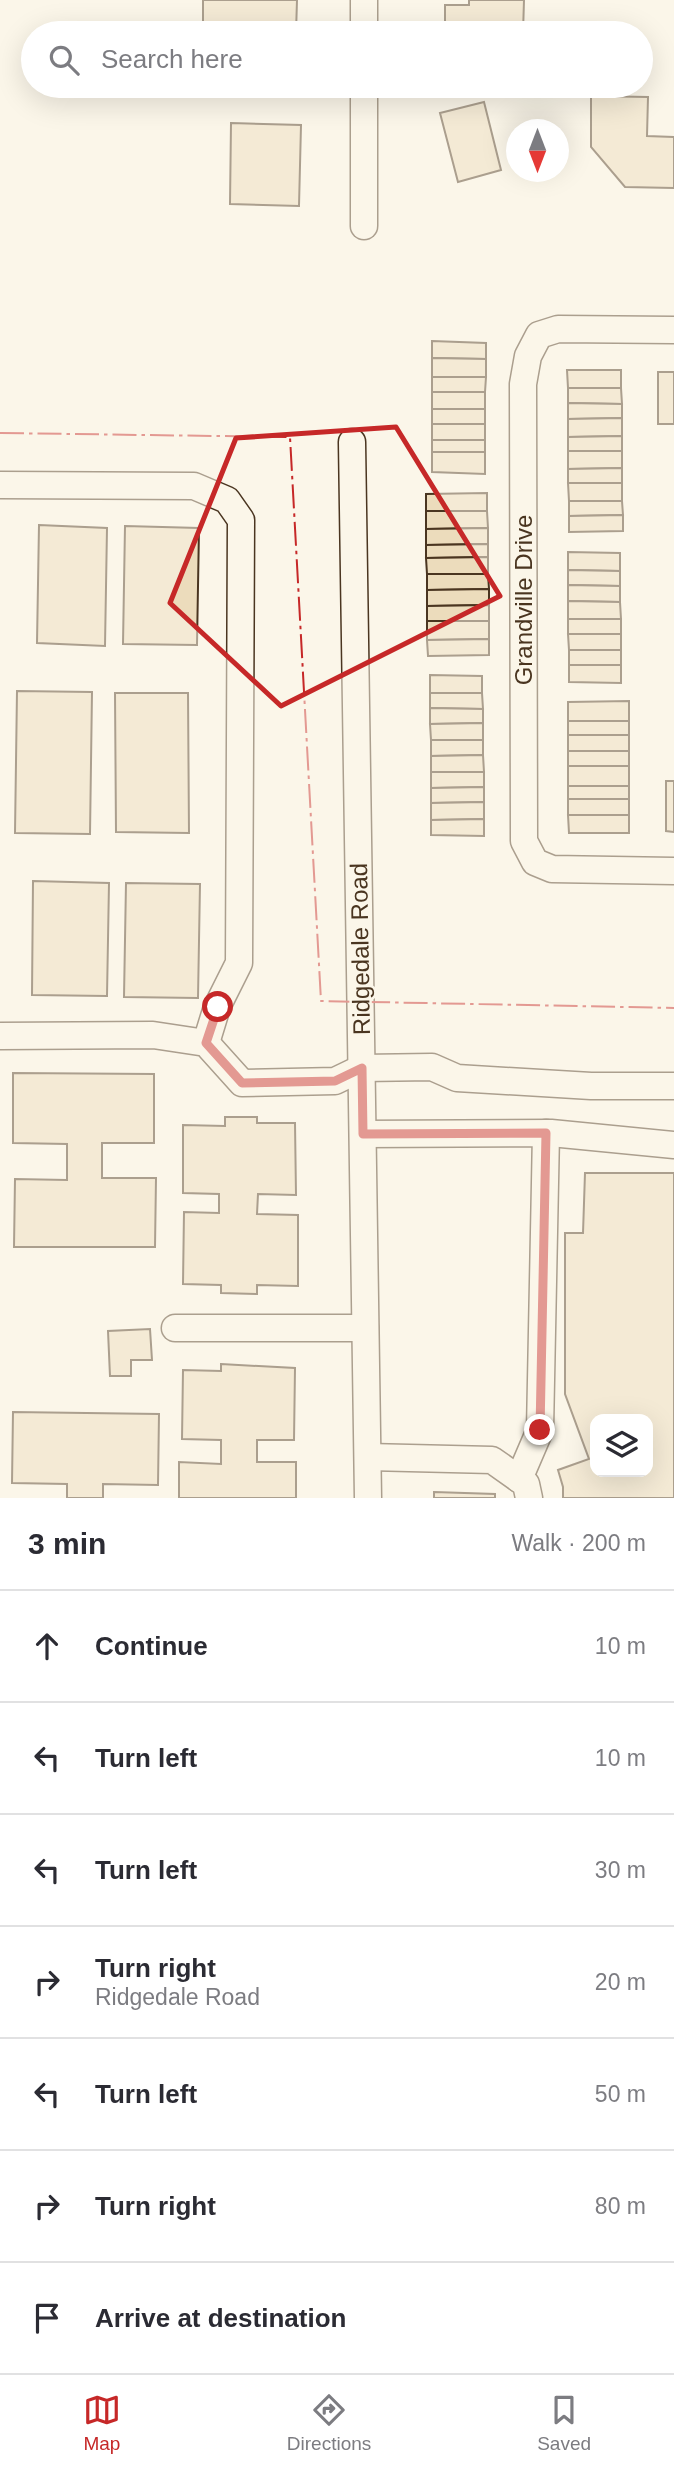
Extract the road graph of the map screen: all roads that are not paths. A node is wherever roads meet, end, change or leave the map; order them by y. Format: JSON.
{"nodes":[{"id":1,"x":364,"y":0,"type":"edge"},
{"id":2,"x":364,"y":21,"type":"edge"},
{"id":3,"x":364,"y":98,"type":"edge"},
{"id":4,"x":364,"y":226,"type":"dead end"},
{"id":5,"x":674,"y":330,"type":"edge"},
{"id":6,"x":352,"y":442,"type":"dead end"},
{"id":7,"x":0,"y":485,"type":"edge"},
{"id":8,"x":674,"y":871,"type":"edge"},
{"id":9,"x":0,"y":1036,"type":"edge"},
{"id":10,"x":206,"y":1043,"type":"junction"},
{"id":11,"x":362,"y":1068,"type":"junction"},
{"id":12,"x":674,"y":1086,"type":"edge"},
{"id":13,"x":546,"y":1133,"type":"junction"},
{"id":14,"x":363,"y":1134,"type":"junction"},
{"id":15,"x":674,"y":1145,"type":"edge"},
{"id":16,"x":175,"y":1328,"type":"dead end"},
{"id":17,"x":365,"y":1328,"type":"junction"},
{"id":18,"x":540,"y":1430,"type":"junction"},
{"id":19,"x":368,"y":1457,"type":"junction"},
{"id":20,"x":492,"y":1460,"type":"junction"},
{"id":21,"x":524,"y":1489,"type":"edge"},
{"id":22,"x":368,"y":1498,"type":"edge"}],
"edges":[{"from":1,"to":2,"type":"street"},
{"from":3,"to":4,"type":"street"},
{"from":5,"to":8,"type":"street","name":"Grandville Drive"},
{"from":6,"to":11,"type":"street","name":"Ridgedale Road"},
{"from":7,"to":10,"type":"street"},
{"from":9,"to":10,"type":"street"},
{"from":10,"to":11,"type":"street"},
{"from":11,"to":12,"type":"street"},
{"from":11,"to":14,"type":"street","name":"Ridgedale Road"},
{"from":13,"to":14,"type":"street"},
{"from":13,"to":15,"type":"street"},
{"from":13,"to":18,"type":"street"},
{"from":14,"to":17,"type":"street","name":"Ridgedale Road"},
{"from":16,"to":17,"type":"street"},
{"from":17,"to":19,"type":"street","name":"Ridgedale Road"},
{"from":18,"to":20,"type":"street"},
{"from":18,"to":21,"type":"street"},
{"from":19,"to":20,"type":"street"},
{"from":19,"to":22,"type":"street","name":"Ridgedale Road"},
{"from":20,"to":21,"type":"street"}]}
